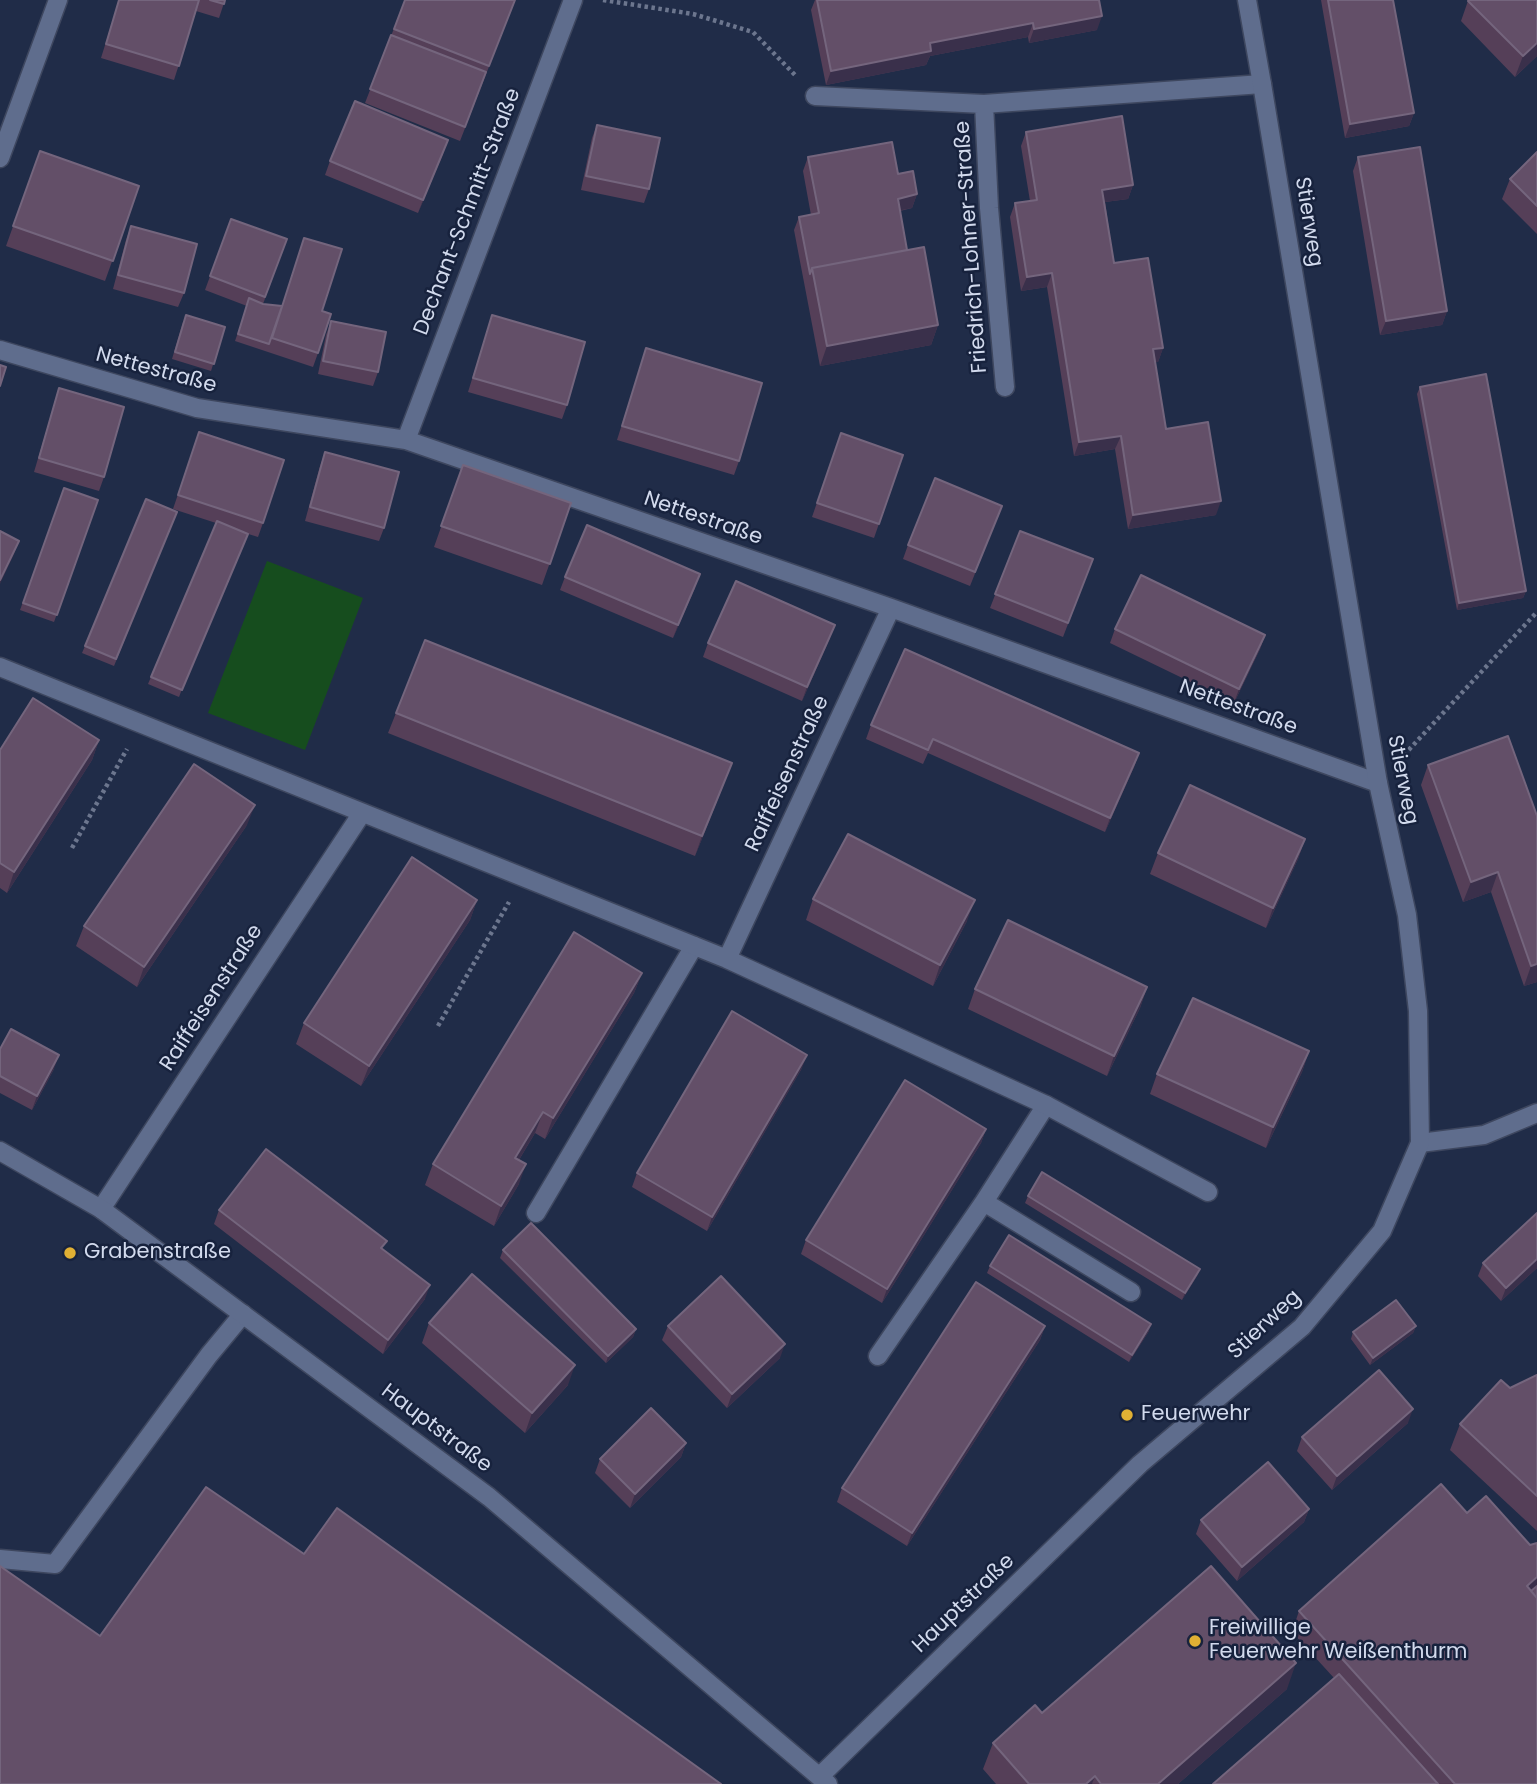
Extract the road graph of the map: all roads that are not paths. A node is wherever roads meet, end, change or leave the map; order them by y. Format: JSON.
{"nodes":[{"id":1,"x":58,"y":0,"type":"edge"},
{"id":2,"x":573,"y":0,"type":"edge"},
{"id":3,"x":1247,"y":0,"type":"edge"},
{"id":4,"x":1262,"y":84,"type":"junction"},
{"id":5,"x":815,"y":96,"type":"road end"},
{"id":6,"x":984,"y":104,"type":"junction"},
{"id":7,"x":0,"y":158,"type":"edge"},
{"id":8,"x":0,"y":350,"type":"edge"},
{"id":9,"x":1005,"y":387,"type":"dead end"},
{"id":10,"x":406,"y":440,"type":"junction"},
{"id":11,"x":891,"y":608,"type":"junction"},
{"id":12,"x":0,"y":667,"type":"edge"},
{"id":13,"x":1378,"y":783,"type":"junction"},
{"id":14,"x":362,"y":813,"type":"junction"},
{"id":15,"x":694,"y":946,"type":"junction"},
{"id":16,"x":727,"y":959,"type":"junction"},
{"id":17,"x":1046,"y":1105,"type":"junction"},
{"id":18,"x":1537,"y":1112,"type":"edge"},
{"id":19,"x":1420,"y":1143,"type":"junction"},
{"id":20,"x":0,"y":1151,"type":"edge"},
{"id":21,"x":1208,"y":1192,"type":"dead end"},
{"id":22,"x":984,"y":1202,"type":"junction"},
{"id":23,"x":101,"y":1209,"type":"junction"},
{"id":24,"x":536,"y":1213,"type":"dead end"},
{"id":25,"x":1131,"y":1292,"type":"dead end"},
{"id":26,"x":243,"y":1314,"type":"junction"},
{"id":27,"x":878,"y":1356,"type":"dead end"},
{"id":28,"x":1140,"y":1464,"type":"joint"},
{"id":29,"x":0,"y":1559,"type":"edge"},
{"id":30,"x":824,"y":1780,"type":"edge"}],
"edges":[{"from":1,"to":7,"type":"street"},
{"from":2,"to":10,"type":"street","name":"Dechant-Schmitt-Straße"},
{"from":3,"to":4,"type":"street","name":"Stierweg"},
{"from":4,"to":6,"type":"street","name":"Friedrich-Lohner-Straße"},
{"from":4,"to":13,"type":"street","name":"Stierweg"},
{"from":5,"to":6,"type":"street","name":"Friedrich-Lohner-Straße"},
{"from":6,"to":9,"type":"street","name":"Friedrich-Lohner-Straße"},
{"from":8,"to":10,"type":"street","name":"Nettestraße"},
{"from":10,"to":11,"type":"street","name":"Nettestraße"},
{"from":11,"to":13,"type":"street","name":"Nettestraße"},
{"from":11,"to":16,"type":"street","name":"Raiffeisenstraße"},
{"from":12,"to":14,"type":"street"},
{"from":13,"to":19,"type":"street","name":"Stierweg"},
{"from":14,"to":15,"type":"street"},
{"from":14,"to":23,"type":"street","name":"Raiffeisenstraße"},
{"from":15,"to":16,"type":"street"},
{"from":15,"to":24,"type":"street"},
{"from":16,"to":17,"type":"street"},
{"from":17,"to":21,"type":"street"},
{"from":17,"to":22,"type":"street"},
{"from":18,"to":19,"type":"street"},
{"from":19,"to":28,"type":"street","name":"Stierweg"},
{"from":20,"to":23,"type":"street","name":"Hauptstraße"},
{"from":22,"to":25,"type":"street"},
{"from":22,"to":27,"type":"street"},
{"from":23,"to":26,"type":"street","name":"Hauptstraße"},
{"from":26,"to":29,"type":"street"},
{"from":26,"to":30,"type":"street","name":"Hauptstraße"},
{"from":28,"to":30,"type":"street","name":"Hauptstraße"}]}
